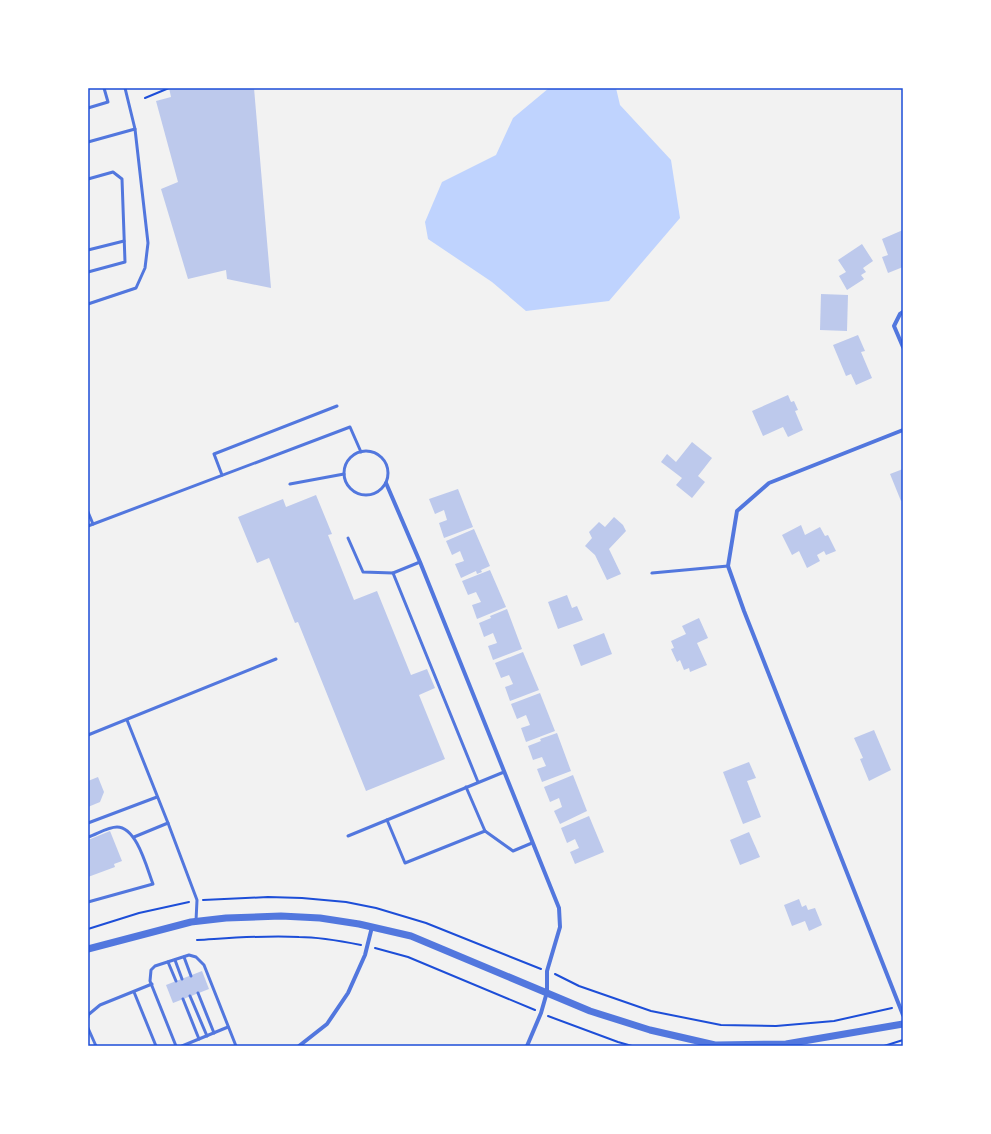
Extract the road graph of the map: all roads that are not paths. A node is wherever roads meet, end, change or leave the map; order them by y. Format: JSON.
{"nodes":[{"id":1,"x":104,"y":88,"type":"edge"},
{"id":2,"x":125,"y":88,"type":"edge"},
{"id":3,"x":88,"y":108,"type":"edge"},
{"id":4,"x":135,"y":129,"type":"junction"},
{"id":5,"x":88,"y":142,"type":"edge"},
{"id":6,"x":88,"y":179,"type":"edge"},
{"id":7,"x":124,"y":241,"type":"junction"},
{"id":8,"x":88,"y":250,"type":"edge"},
{"id":9,"x":88,"y":272,"type":"edge"},
{"id":10,"x":88,"y":304,"type":"edge"},
{"id":11,"x":903,"y":312,"type":"edge"},
{"id":12,"x":903,"y":346,"type":"edge"},
{"id":13,"x":337,"y":406,"type":"dead end"},
{"id":14,"x":903,"y":430,"type":"edge"},
{"id":15,"x":360,"y":452,"type":"junction"},
{"id":16,"x":344,"y":474,"type":"junction"},
{"id":17,"x":222,"y":475,"type":"junction"},
{"id":18,"x":386,"y":483,"type":"junction"},
{"id":19,"x":290,"y":484,"type":"dead end"},
{"id":20,"x":88,"y":512,"type":"edge"},
{"id":21,"x":93,"y":524,"type":"junction"},
{"id":22,"x":88,"y":526,"type":"edge"},
{"id":23,"x":348,"y":538,"type":"dead end"},
{"id":24,"x":420,"y":562,"type":"junction"},
{"id":25,"x":728,"y":566,"type":"junction"},
{"id":26,"x":652,"y":572,"type":"dead end"},
{"id":27,"x":393,"y":573,"type":"junction"},
{"id":28,"x":276,"y":659,"type":"dead end"},
{"id":29,"x":127,"y":720,"type":"junction"},
{"id":30,"x":88,"y":735,"type":"edge"},
{"id":31,"x":504,"y":772,"type":"junction"},
{"id":32,"x":478,"y":782,"type":"junction"},
{"id":33,"x":466,"y":787,"type":"junction"},
{"id":34,"x":157,"y":797,"type":"junction"},
{"id":35,"x":387,"y":820,"type":"junction"},
{"id":36,"x":88,"y":823,"type":"edge"},
{"id":37,"x":168,"y":823,"type":"junction"},
{"id":38,"x":484,"y":831,"type":"junction"},
{"id":39,"x":348,"y":836,"type":"dead end"},
{"id":40,"x":88,"y":837,"type":"edge"},
{"id":41,"x":134,"y":837,"type":"junction"},
{"id":42,"x":532,"y":843,"type":"junction"},
{"id":43,"x":88,"y":902,"type":"edge"},
{"id":44,"x":196,"y":921,"type":"junction"},
{"id":45,"x":372,"y":927,"type":"junction"},
{"id":46,"x":88,"y":949,"type":"edge"},
{"id":47,"x":184,"y":957,"type":"junction"},
{"id":48,"x":175,"y":960,"type":"junction"},
{"id":49,"x":168,"y":962,"type":"junction"},
{"id":50,"x":191,"y":976,"type":"dead end"},
{"id":51,"x":182,"y":979,"type":"dead end"},
{"id":52,"x":176,"y":981,"type":"dead end"},
{"id":53,"x":152,"y":984,"type":"junction"},
{"id":54,"x":134,"y":992,"type":"junction"},
{"id":55,"x":547,"y":992,"type":"junction"},
{"id":56,"x":198,"y":993,"type":"dead end"},
{"id":57,"x":190,"y":996,"type":"dead end"},
{"id":58,"x":183,"y":999,"type":"dead end"},
{"id":59,"x":903,"y":1015,"type":"edge"},
{"id":60,"x":88,"y":1017,"type":"edge"},
{"id":61,"x":903,"y":1024,"type":"edge"},
{"id":62,"x":228,"y":1027,"type":"junction"},
{"id":63,"x":88,"y":1028,"type":"edge"},
{"id":64,"x":214,"y":1033,"type":"junction"},
{"id":65,"x":207,"y":1036,"type":"junction"},
{"id":66,"x":199,"y":1039,"type":"junction"},
{"id":67,"x":96,"y":1046,"type":"edge"},
{"id":68,"x":156,"y":1046,"type":"edge"},
{"id":69,"x":176,"y":1046,"type":"edge"},
{"id":70,"x":182,"y":1046,"type":"edge"},
{"id":71,"x":236,"y":1046,"type":"edge"},
{"id":72,"x":299,"y":1046,"type":"edge"},
{"id":73,"x":527,"y":1046,"type":"edge"}],
"edges":[{"from":1,"to":3,"type":"lane"},
{"from":2,"to":4,"type":"lane"},
{"from":4,"to":5,"type":"lane"},
{"from":4,"to":10,"type":"lane"},
{"from":6,"to":7,"type":"lane"},
{"from":7,"to":8,"type":"lane"},
{"from":7,"to":9,"type":"lane"},
{"from":11,"to":12,"type":"street"},
{"from":13,"to":17,"type":"lane"},
{"from":14,"to":25,"type":"street"},
{"from":15,"to":16,"type":"lane"},
{"from":15,"to":17,"type":"lane"},
{"from":15,"to":18,"type":"lane"},
{"from":16,"to":18,"type":"lane"},
{"from":16,"to":19,"type":"lane"},
{"from":17,"to":21,"type":"lane"},
{"from":18,"to":24,"type":"street"},
{"from":20,"to":21,"type":"lane"},
{"from":21,"to":22,"type":"lane"},
{"from":23,"to":27,"type":"lane"},
{"from":24,"to":27,"type":"lane"},
{"from":24,"to":31,"type":"street"},
{"from":25,"to":26,"type":"lane"},
{"from":25,"to":59,"type":"street"},
{"from":27,"to":32,"type":"lane"},
{"from":28,"to":29,"type":"lane"},
{"from":29,"to":30,"type":"lane"},
{"from":29,"to":34,"type":"lane"},
{"from":31,"to":32,"type":"lane"},
{"from":31,"to":42,"type":"street"},
{"from":32,"to":33,"type":"lane"},
{"from":33,"to":35,"type":"lane"},
{"from":33,"to":38,"type":"lane"},
{"from":34,"to":36,"type":"lane"},
{"from":34,"to":37,"type":"lane"},
{"from":35,"to":38,"type":"lane"},
{"from":35,"to":39,"type":"lane"},
{"from":37,"to":41,"type":"lane"},
{"from":37,"to":44,"type":"lane"},
{"from":38,"to":42,"type":"lane"},
{"from":40,"to":41,"type":"lane"},
{"from":41,"to":43,"type":"lane"},
{"from":42,"to":55,"type":"street"},
{"from":44,"to":45,"type":"street"},
{"from":44,"to":46,"type":"street"},
{"from":45,"to":55,"type":"street"},
{"from":45,"to":72,"type":"street"},
{"from":47,"to":48,"type":"lane"},
{"from":47,"to":50,"type":"lane"},
{"from":47,"to":62,"type":"lane"},
{"from":48,"to":49,"type":"lane"},
{"from":48,"to":51,"type":"lane"},
{"from":49,"to":52,"type":"lane"},
{"from":49,"to":53,"type":"lane"},
{"from":53,"to":54,"type":"lane"},
{"from":53,"to":69,"type":"lane"},
{"from":54,"to":60,"type":"lane"},
{"from":54,"to":68,"type":"lane"},
{"from":55,"to":61,"type":"street"},
{"from":55,"to":73,"type":"street"},
{"from":56,"to":64,"type":"lane"},
{"from":57,"to":65,"type":"lane"},
{"from":58,"to":66,"type":"lane"},
{"from":62,"to":64,"type":"lane"},
{"from":62,"to":71,"type":"lane"},
{"from":63,"to":67,"type":"lane"},
{"from":64,"to":65,"type":"lane"},
{"from":65,"to":66,"type":"lane"},
{"from":66,"to":70,"type":"lane"}]}
